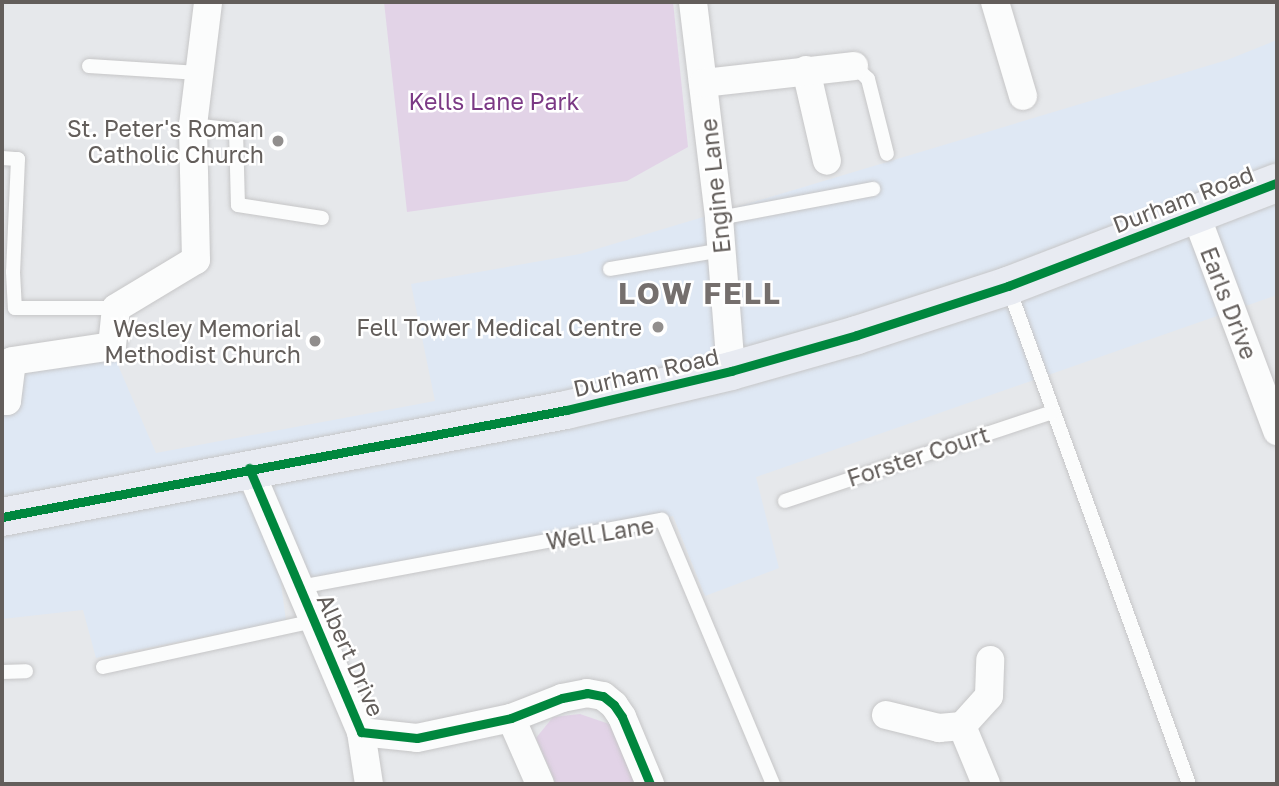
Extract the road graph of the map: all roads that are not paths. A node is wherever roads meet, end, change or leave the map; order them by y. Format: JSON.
{"nodes":[{"id":1,"x":208,"y":2,"type":"edge"},
{"id":2,"x":694,"y":2,"type":"edge"},
{"id":3,"x":995,"y":2,"type":"edge"},
{"id":4,"x":89,"y":66,"type":"dead end"},
{"id":5,"x":854,"y":66,"type":"joint"},
{"id":6,"x":806,"y":69,"type":"junction"},
{"id":7,"x":199,"y":73,"type":"junction"},
{"id":8,"x":704,"y":83,"type":"junction"},
{"id":9,"x":1023,"y":96,"type":"dead end"},
{"id":10,"x":193,"y":125,"type":"junction"},
{"id":11,"x":887,"y":153,"type":"dead end"},
{"id":12,"x":2,"y":158,"type":"edge"},
{"id":13,"x":827,"y":161,"type":"dead end"},
{"id":14,"x":1276,"y":186,"type":"edge"},
{"id":15,"x":873,"y":188,"type":"dead end"},
{"id":16,"x":1196,"y":215,"type":"junction"},
{"id":17,"x":322,"y":218,"type":"dead end"},
{"id":18,"x":719,"y":218,"type":"junction"},
{"id":19,"x":722,"y":250,"type":"junction"},
{"id":20,"x":610,"y":269,"type":"dead end"},
{"id":21,"x":1008,"y":286,"type":"junction"},
{"id":22,"x":8,"y":301,"type":"edge"},
{"id":23,"x":116,"y":308,"type":"junction"},
{"id":24,"x":7,"y":359,"type":"edge"},
{"id":25,"x":731,"y":371,"type":"junction"},
{"id":26,"x":2,"y":401,"type":"edge"},
{"id":27,"x":1052,"y":412,"type":"junction"},
{"id":28,"x":1277,"y":431,"type":"edge"},
{"id":29,"x":249,"y":468,"type":"junction"},
{"id":30,"x":785,"y":501,"type":"dead end"},
{"id":31,"x":2,"y":517,"type":"edge"},
{"id":32,"x":299,"y":587,"type":"junction"},
{"id":33,"x":314,"y":621,"type":"junction"},
{"id":34,"x":990,"y":660,"type":"dead end"},
{"id":35,"x":103,"y":667,"type":"dead end"},
{"id":36,"x":26,"y":670,"type":"dead end"},
{"id":37,"x":2,"y":672,"type":"edge"},
{"id":38,"x":886,"y":715,"type":"dead end"},
{"id":39,"x":511,"y":718,"type":"junction"},
{"id":40,"x":962,"y":726,"type":"junction"},
{"id":41,"x":361,"y":732,"type":"junction"},
{"id":42,"x":369,"y":784,"type":"edge"},
{"id":43,"x":540,"y":784,"type":"edge"},
{"id":44,"x":650,"y":784,"type":"edge"},
{"id":45,"x":773,"y":784,"type":"edge"},
{"id":46,"x":986,"y":784,"type":"edge"},
{"id":47,"x":1189,"y":784,"type":"edge"}],
"edges":[{"from":1,"to":7,"type":"street"},
{"from":2,"to":8,"type":"street","name":"Engine Lane"},
{"from":3,"to":9,"type":"street"},
{"from":4,"to":7,"type":"lane"},
{"from":5,"to":6,"type":"street"},
{"from":5,"to":11,"type":"lane"},
{"from":6,"to":8,"type":"street"},
{"from":6,"to":13,"type":"street"},
{"from":7,"to":10,"type":"street"},
{"from":8,"to":18,"type":"street","name":"Engine Lane"},
{"from":10,"to":17,"type":"lane"},
{"from":10,"to":23,"type":"street"},
{"from":12,"to":22,"type":"lane"},
{"from":14,"to":16,"type":"main road","name":"Durham Road"},
{"from":15,"to":18,"type":"lane"},
{"from":16,"to":21,"type":"main road","name":"Durham Road"},
{"from":16,"to":28,"type":"street","name":"Earls Drive"},
{"from":18,"to":19,"type":"street","name":"Engine Lane"},
{"from":19,"to":20,"type":"lane"},
{"from":19,"to":25,"type":"street","name":"Engine Lane"},
{"from":21,"to":25,"type":"main road","name":"Durham Road"},
{"from":21,"to":27,"type":"lane"},
{"from":22,"to":23,"type":"lane"},
{"from":23,"to":24,"type":"street"},
{"from":24,"to":26,"type":"street"},
{"from":25,"to":29,"type":"main road","name":"Durham Road"},
{"from":27,"to":30,"type":"lane","name":"Forster Court"},
{"from":27,"to":47,"type":"lane"},
{"from":29,"to":31,"type":"main road","name":"Durham Road"},
{"from":29,"to":32,"type":"street","name":"Albert Drive"},
{"from":32,"to":33,"type":"street","name":"Albert Drive"},
{"from":32,"to":45,"type":"lane","name":"Well Lane"},
{"from":33,"to":35,"type":"lane"},
{"from":33,"to":41,"type":"street","name":"Albert Drive"},
{"from":34,"to":40,"type":"street"},
{"from":36,"to":37,"type":"lane"},
{"from":38,"to":40,"type":"street"},
{"from":39,"to":41,"type":"street","name":"Albert Drive"},
{"from":39,"to":43,"type":"street"},
{"from":39,"to":44,"type":"street","name":"Albert Drive"},
{"from":40,"to":46,"type":"street"},
{"from":41,"to":42,"type":"street"}]}
